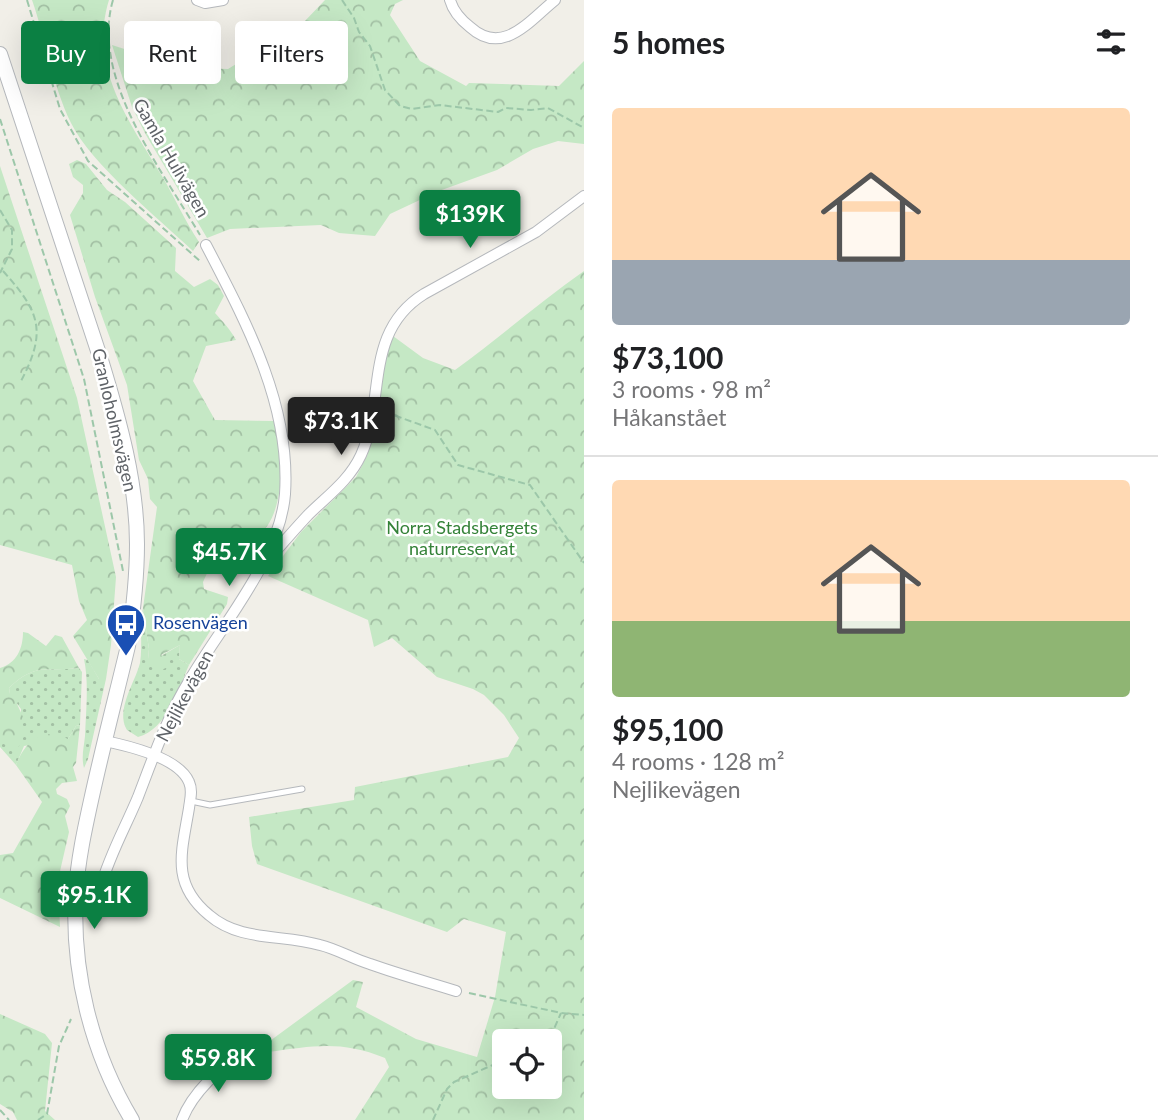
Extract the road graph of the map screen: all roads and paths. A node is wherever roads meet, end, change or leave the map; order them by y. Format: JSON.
{"nodes":[{"id":1,"x":27,"y":0,"type":"edge"},
{"id":2,"x":113,"y":0,"type":"edge"},
{"id":3,"x":197,"y":0,"type":"edge"},
{"id":4,"x":223,"y":0,"type":"edge"},
{"id":5,"x":342,"y":0,"type":"edge"},
{"id":6,"x":450,"y":0,"type":"edge"},
{"id":7,"x":555,"y":0,"type":"edge"},
{"id":8,"x":0,"y":54,"type":"edge"},
{"id":9,"x":0,"y":119,"type":"edge"},
{"id":10,"x":584,"y":128,"type":"edge"},
{"id":11,"x":584,"y":195,"type":"edge"},
{"id":12,"x":0,"y":210,"type":"edge"},
{"id":13,"x":206,"y":245,"type":"joint"},
{"id":14,"x":205,"y":265,"type":"dead end"},
{"id":15,"x":1,"y":272,"type":"edge"},
{"id":16,"x":20,"y":383,"type":"dead end"},
{"id":17,"x":373,"y":408,"type":"junction"},
{"id":18,"x":584,"y":563,"type":"edge"},
{"id":19,"x":262,"y":567,"type":"junction"},
{"id":20,"x":124,"y":581,"type":"dead end"},
{"id":21,"x":106,"y":741,"type":"junction"},
{"id":22,"x":154,"y":756,"type":"junction"},
{"id":23,"x":302,"y":789,"type":"dead end"},
{"id":24,"x":190,"y":800,"type":"junction"},
{"id":25,"x":96,"y":917,"type":"dead end"},
{"id":26,"x":456,"y":991,"type":"joint"},
{"id":27,"x":561,"y":1013,"type":"junction"},
{"id":28,"x":584,"y":1015,"type":"edge"},
{"id":29,"x":71,"y":1020,"type":"dead end"},
{"id":30,"x":554,"y":1029,"type":"edge"},
{"id":31,"x":247,"y":1058,"type":"dead end"},
{"id":32,"x":492,"y":1065,"type":"edge"},
{"id":33,"x":0,"y":1110,"type":"edge"},
{"id":34,"x":9,"y":1120,"type":"edge"},
{"id":35,"x":38,"y":1120,"type":"edge"},
{"id":36,"x":132,"y":1120,"type":"edge"},
{"id":37,"x":183,"y":1120,"type":"edge"},
{"id":38,"x":433,"y":1120,"type":"edge"}],
"edges":[{"from":1,"to":14,"type":"path"},
{"from":2,"to":13,"type":"path","name":"Gamla Hulivägen"},
{"from":3,"to":4,"type":"street"},
{"from":5,"to":10,"type":"path"},
{"from":6,"to":7,"type":"street"},
{"from":8,"to":21,"type":"street","name":"Granloholmsvägen"},
{"from":9,"to":20,"type":"path"},
{"from":11,"to":17,"type":"street"},
{"from":12,"to":15,"type":"path"},
{"from":13,"to":19,"type":"street","name":"Nejlikevägen"},
{"from":15,"to":16,"type":"path"},
{"from":17,"to":18,"type":"path"},
{"from":17,"to":19,"type":"street"},
{"from":19,"to":22,"type":"street","name":"Nejlikevägen"},
{"from":21,"to":22,"type":"street"},
{"from":21,"to":36,"type":"street","name":"Granloholmsvägen"},
{"from":22,"to":24,"type":"street"},
{"from":22,"to":25,"type":"street","name":"Nejlikevägen"},
{"from":23,"to":24,"type":"lane"},
{"from":24,"to":26,"type":"street"},
{"from":26,"to":27,"type":"path"},
{"from":27,"to":28,"type":"path"},
{"from":27,"to":30,"type":"path"},
{"from":29,"to":35,"type":"path"},
{"from":31,"to":37,"type":"street"},
{"from":32,"to":38,"type":"path"},
{"from":33,"to":34,"type":"path"}]}
